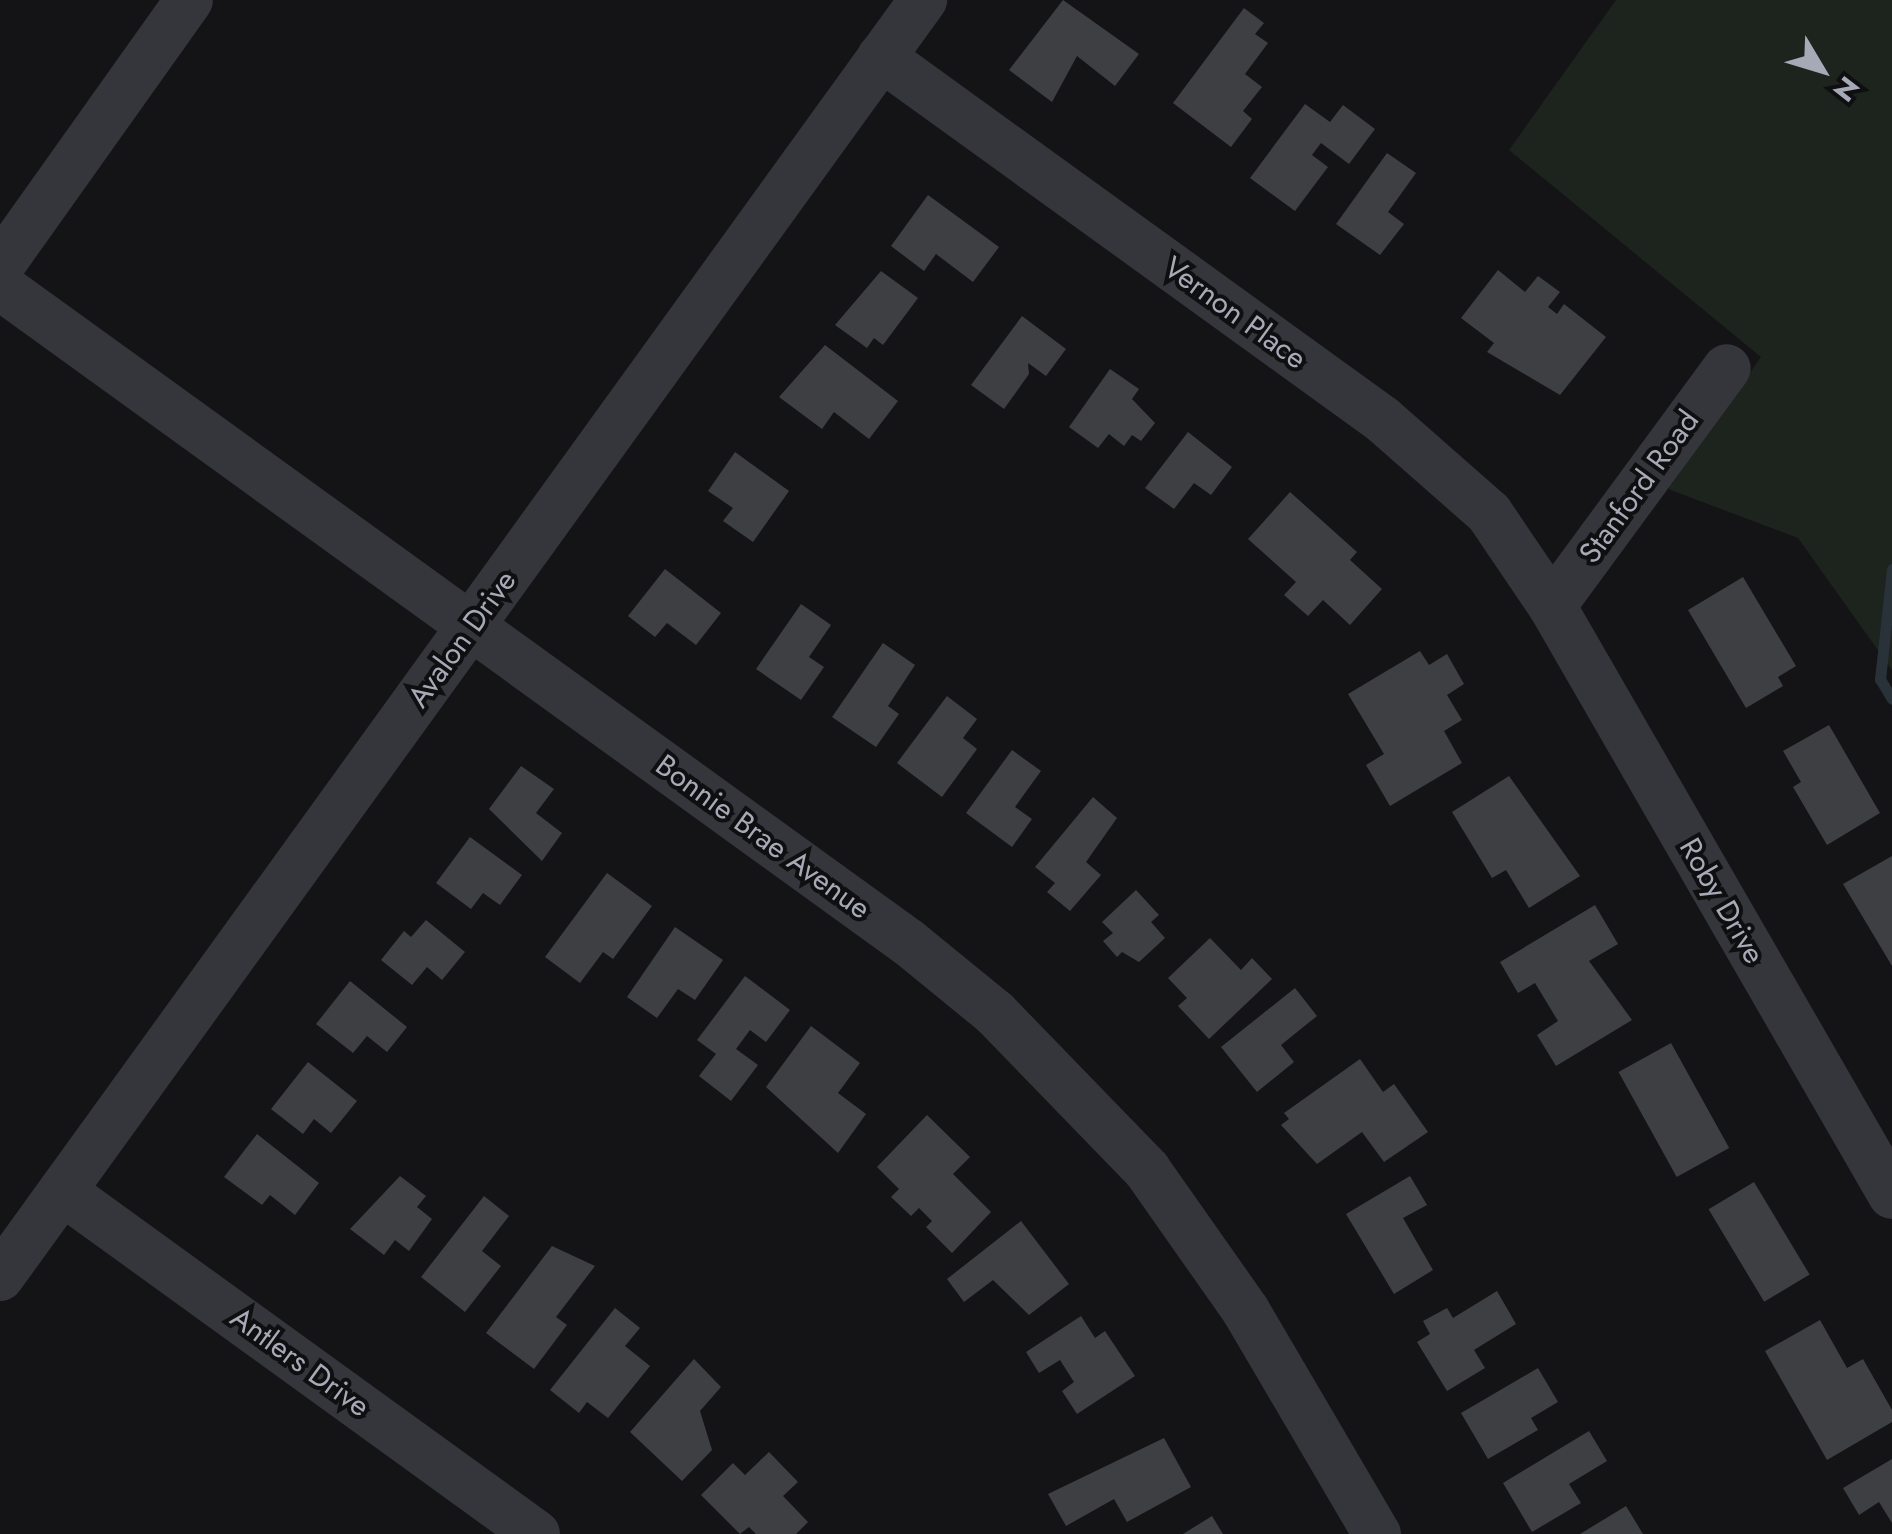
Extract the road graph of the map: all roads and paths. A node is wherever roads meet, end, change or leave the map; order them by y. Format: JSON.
{"nodes":[{"id":1,"x":189,"y":0,"type":"edge"},
{"id":2,"x":922,"y":0,"type":"edge"},
{"id":3,"x":880,"y":58,"type":"junction"},
{"id":4,"x":0,"y":266,"type":"edge"},
{"id":5,"x":0,"y":286,"type":"edge"},
{"id":6,"x":1726,"y":368,"type":"dead end"},
{"id":7,"x":1552,"y":606,"type":"junction"},
{"id":8,"x":471,"y":627,"type":"junction"},
{"id":9,"x":62,"y":1191,"type":"junction"},
{"id":10,"x":1892,"y":1195,"type":"edge"},
{"id":11,"x":0,"y":1277,"type":"edge"},
{"id":12,"x":536,"y":1534,"type":"edge"},
{"id":13,"x":1376,"y":1534,"type":"edge"}],
"edges":[{"from":1,"to":4,"type":"street"},
{"from":2,"to":3,"type":"street","name":"Avalon Drive"},
{"from":3,"to":7,"type":"street","name":"Vernon Place"},
{"from":3,"to":8,"type":"street","name":"Avalon Drive"},
{"from":5,"to":8,"type":"street","name":"Bonnie Brae Avenue"},
{"from":6,"to":7,"type":"street","name":"Stanford Road"},
{"from":7,"to":10,"type":"street","name":"Roby Drive"},
{"from":8,"to":9,"type":"street","name":"Avalon Drive"},
{"from":8,"to":13,"type":"street","name":"Bonnie Brae Avenue"},
{"from":9,"to":11,"type":"street","name":"Avalon Drive"},
{"from":9,"to":12,"type":"street","name":"Antlers Drive"}]}
